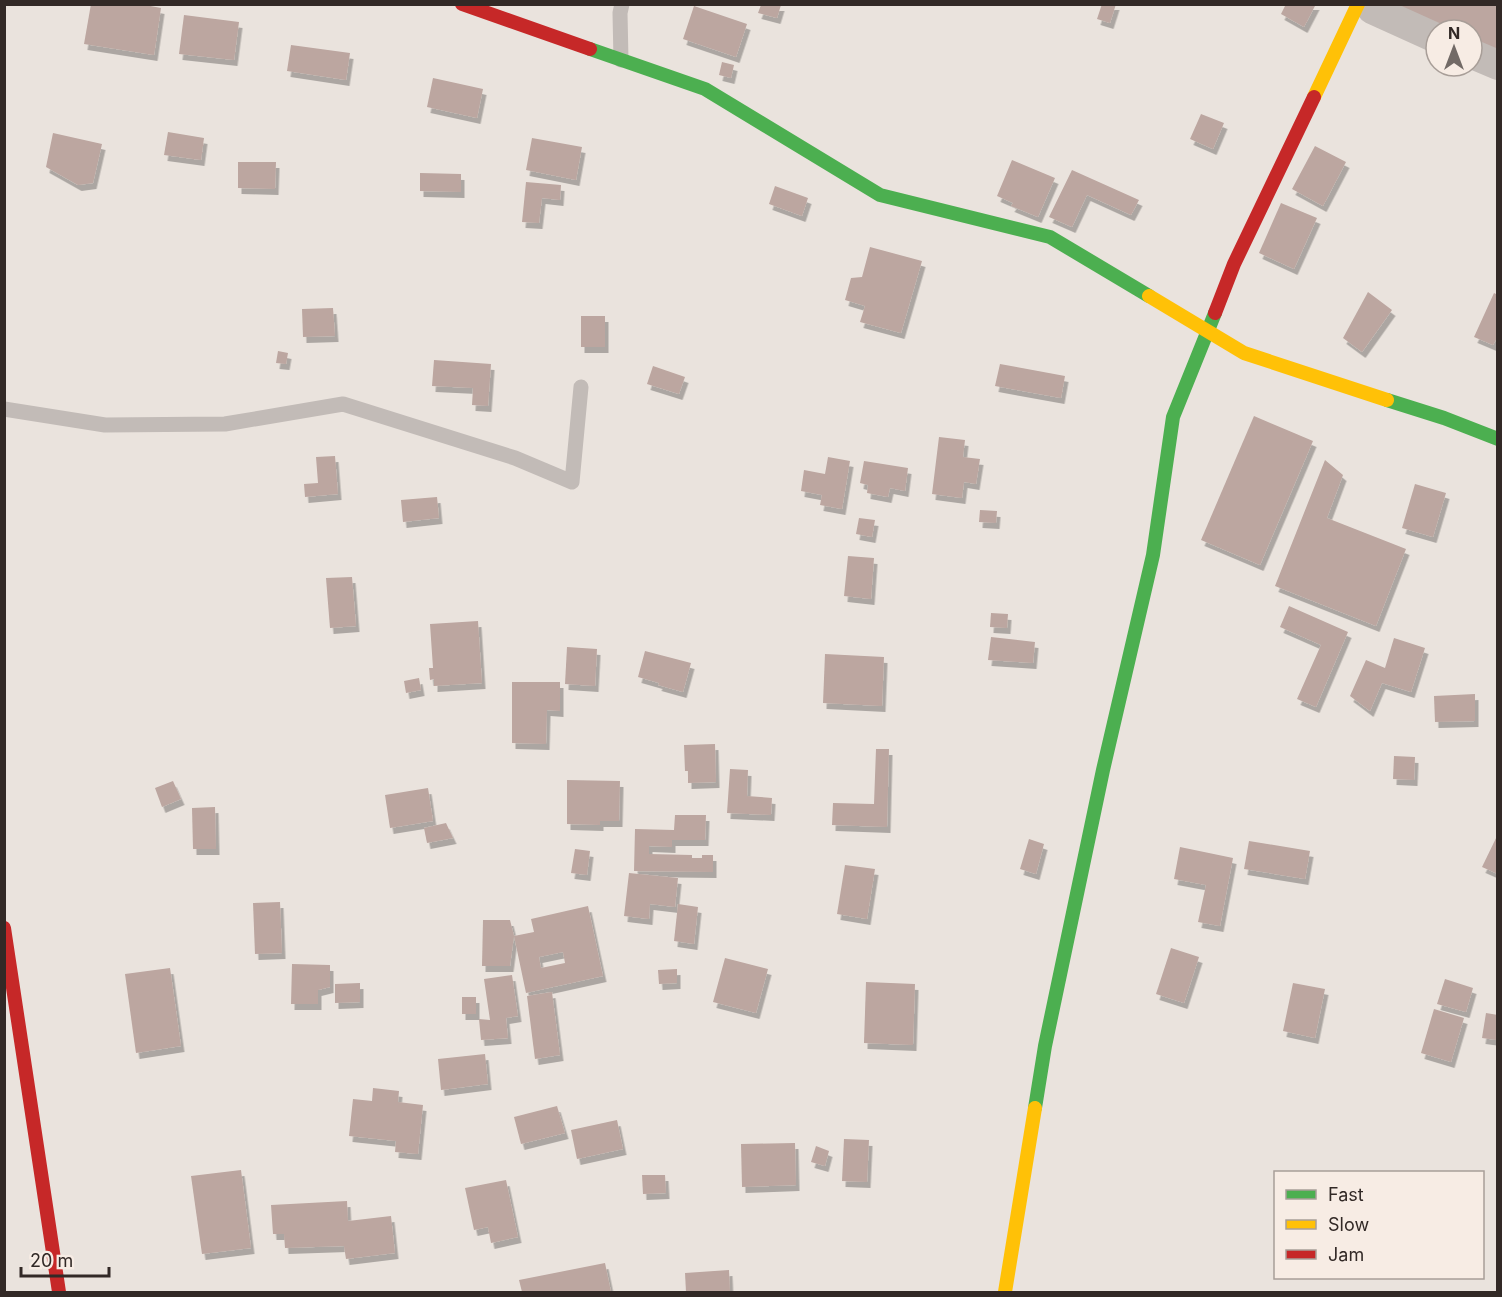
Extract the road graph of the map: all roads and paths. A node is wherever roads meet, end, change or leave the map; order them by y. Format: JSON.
{"nodes":[{"id":1,"x":462,"y":4,"type":"edge"},
{"id":2,"x":622,"y":4,"type":"edge"},
{"id":3,"x":1358,"y":4,"type":"edge"},
{"id":4,"x":1369,"y":4,"type":"edge"},
{"id":5,"x":1424,"y":33,"type":"edge"},
{"id":6,"x":621,"y":60,"type":"junction"},
{"id":7,"x":1207,"y":331,"type":"junction"},
{"id":8,"x":581,"y":387,"type":"dead end"},
{"id":9,"x":4,"y":409,"type":"edge"},
{"id":10,"x":1497,"y":439,"type":"edge"},
{"id":11,"x":4,"y":928,"type":"edge"},
{"id":12,"x":59,"y":1293,"type":"edge"},
{"id":13,"x":1005,"y":1293,"type":"edge"}],
"edges":[{"from":1,"to":6,"type":"street"},
{"from":2,"to":6,"type":"lane"},
{"from":3,"to":7,"type":"street"},
{"from":4,"to":5,"type":"street"},
{"from":6,"to":7,"type":"street"},
{"from":7,"to":10,"type":"street"},
{"from":7,"to":13,"type":"street"},
{"from":8,"to":9,"type":"lane"},
{"from":11,"to":12,"type":"street"}]}
